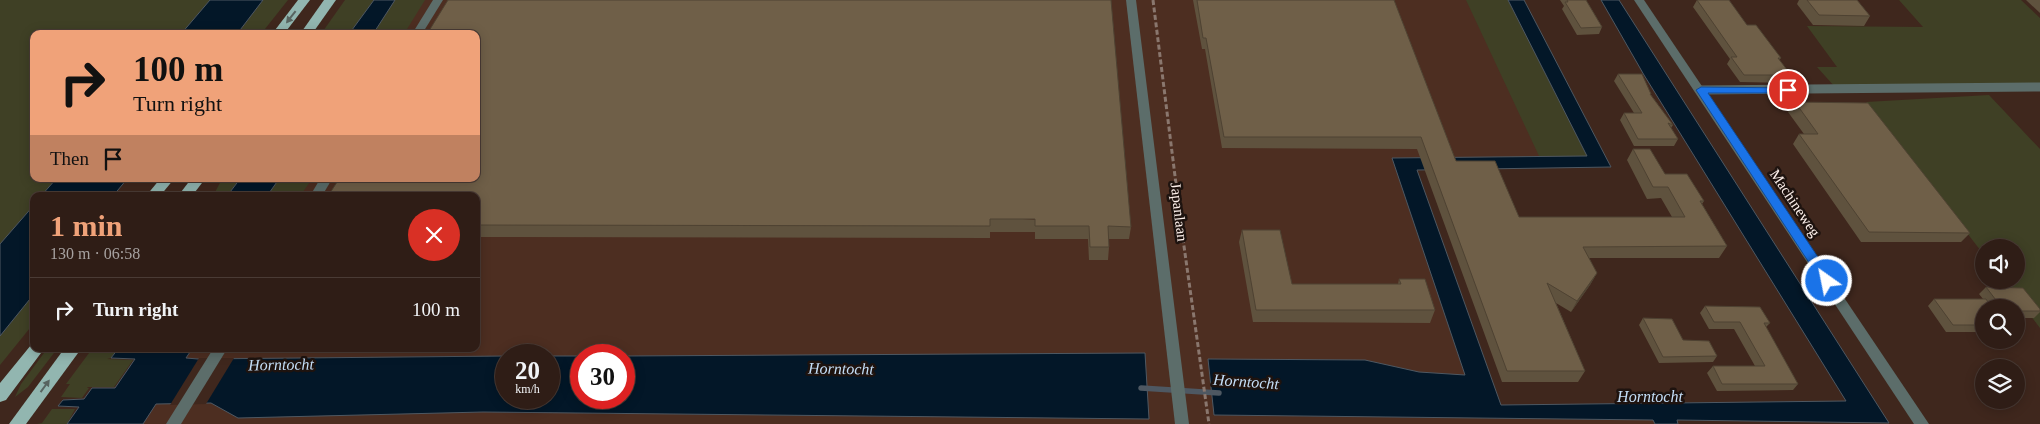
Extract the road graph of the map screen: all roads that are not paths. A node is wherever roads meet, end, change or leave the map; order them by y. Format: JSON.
{"nodes":[{"id":1,"x":304,"y":0,"type":"edge"},
{"id":2,"x":330,"y":0,"type":"edge"},
{"id":3,"x":438,"y":0,"type":"edge"},
{"id":4,"x":1132,"y":0,"type":"edge"},
{"id":5,"x":1639,"y":0,"type":"edge"},
{"id":6,"x":281,"y":30,"type":"edge"},
{"id":7,"x":309,"y":30,"type":"edge"},
{"id":8,"x":419,"y":30,"type":"edge"},
{"id":9,"x":2040,"y":88,"type":"edge"},
{"id":10,"x":1701,"y":90,"type":"junction"},
{"id":11,"x":165,"y":182,"type":"edge"},
{"id":12,"x":196,"y":182,"type":"edge"},
{"id":13,"x":156,"y":192,"type":"edge"},
{"id":14,"x":188,"y":192,"type":"edge"},
{"id":15,"x":34,"y":352,"type":"edge"},
{"id":16,"x":70,"y":352,"type":"edge"},
{"id":17,"x":217,"y":353,"type":"edge"},
{"id":18,"x":0,"y":395,"type":"edge"},
{"id":19,"x":17,"y":424,"type":"edge"},
{"id":20,"x":173,"y":424,"type":"edge"},
{"id":21,"x":1182,"y":424,"type":"edge"},
{"id":22,"x":1922,"y":424,"type":"edge"}],
"edges":[{"from":1,"to":6,"type":"highway","one_way":true},
{"from":2,"to":7,"type":"highway"},
{"from":3,"to":8,"type":"street"},
{"from":4,"to":21,"type":"street","name":"Japanlaan"},
{"from":5,"to":10,"type":"street","name":"Machineweg"},
{"from":9,"to":10,"type":"lane"},
{"from":10,"to":22,"type":"street","name":"Machineweg"},
{"from":11,"to":13,"type":"highway"},
{"from":12,"to":14,"type":"highway"},
{"from":15,"to":18,"type":"highway"},
{"from":19,"to":16,"type":"highway","one_way":true},
{"from":17,"to":20,"type":"street"}]}
